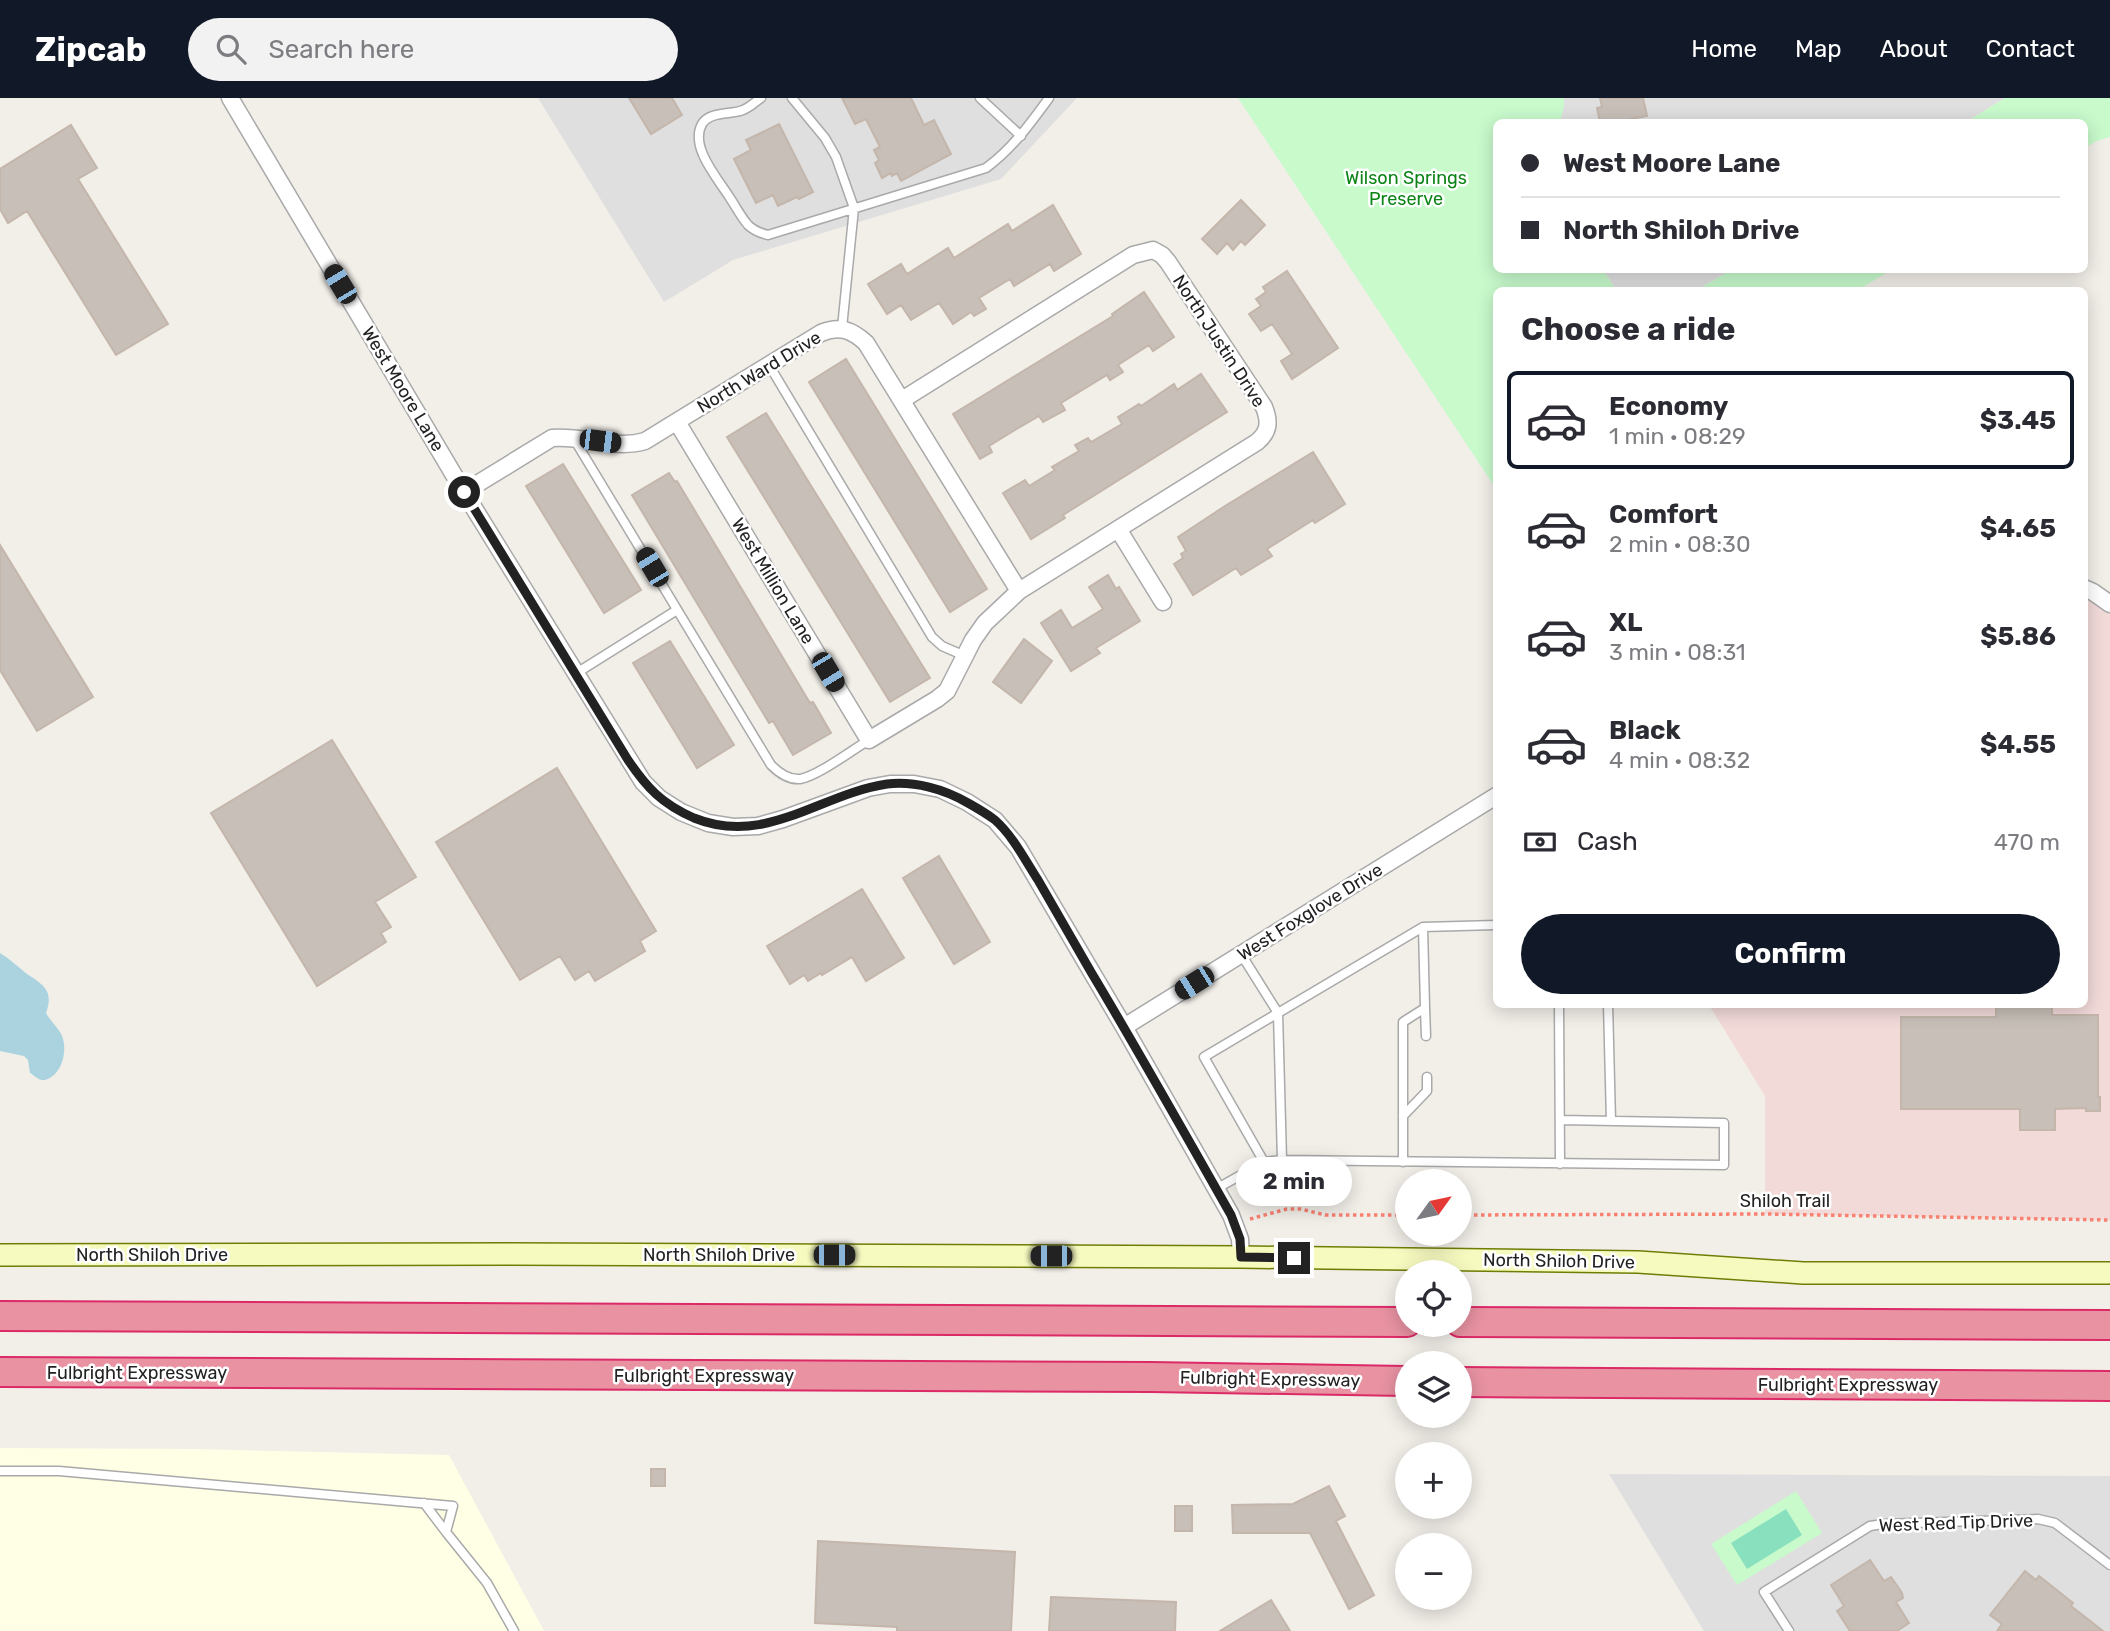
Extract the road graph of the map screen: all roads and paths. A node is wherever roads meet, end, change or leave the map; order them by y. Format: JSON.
{"nodes":[{"id":1,"x":230,"y":98,"type":"edge"},
{"id":2,"x":761,"y":98,"type":"edge"},
{"id":3,"x":792,"y":98,"type":"edge"},
{"id":4,"x":980,"y":98,"type":"edge"},
{"id":5,"x":1049,"y":98,"type":"edge"},
{"id":6,"x":1021,"y":136,"type":"junction"},
{"id":7,"x":855,"y":208,"type":"junction"},
{"id":8,"x":842,"y":328,"type":"junction"},
{"id":9,"x":769,"y":365,"type":"junction"},
{"id":10,"x":902,"y":400,"type":"junction"},
{"id":11,"x":677,"y":422,"type":"junction"},
{"id":12,"x":573,"y":438,"type":"junction"},
{"id":13,"x":464,"y":492,"type":"junction"},
{"id":14,"x":1118,"y":529,"type":"junction"},
{"id":15,"x":2088,"y":590,"type":"edge"},
{"id":16,"x":1019,"y":591,"type":"junction"},
{"id":17,"x":1163,"y":602,"type":"dead end"},
{"id":18,"x":2110,"y":604,"type":"edge"},
{"id":19,"x":677,"y":610,"type":"junction"},
{"id":20,"x":964,"y":656,"type":"junction"},
{"id":21,"x":575,"y":674,"type":"junction"},
{"id":22,"x":869,"y":740,"type":"junction"},
{"id":23,"x":1493,"y":798,"type":"edge"},
{"id":24,"x":1493,"y":925,"type":"edge"},
{"id":25,"x":1423,"y":927,"type":"junction"},
{"id":26,"x":1241,"y":954,"type":"junction"},
{"id":27,"x":1425,"y":1008,"type":"junction"},
{"id":28,"x":1559,"y":1008,"type":"edge"},
{"id":29,"x":1608,"y":1008,"type":"edge"},
{"id":30,"x":1278,"y":1013,"type":"junction"},
{"id":31,"x":1124,"y":1027,"type":"junction"},
{"id":32,"x":1426,"y":1036,"type":"dead end"},
{"id":33,"x":1427,"y":1077,"type":"dead end"},
{"id":34,"x":1403,"y":1116,"type":"junction"},
{"id":35,"x":1561,"y":1120,"type":"junction"},
{"id":36,"x":1611,"y":1121,"type":"junction"},
{"id":37,"x":1282,"y":1160,"type":"junction"},
{"id":38,"x":1264,"y":1162,"type":"junction"},
{"id":39,"x":1403,"y":1162,"type":"junction"},
{"id":40,"x":1560,"y":1164,"type":"junction"},
{"id":41,"x":1216,"y":1189,"type":"junction"},
{"id":42,"x":1395,"y":1215,"type":"edge"},
{"id":43,"x":1472,"y":1215,"type":"edge"},
{"id":44,"x":2110,"y":1220,"type":"edge"},
{"id":45,"x":1234,"y":1225,"type":"junction"},
{"id":46,"x":0,"y":1255,"type":"edge"},
{"id":47,"x":1241,"y":1257,"type":"junction"},
{"id":48,"x":2110,"y":1273,"type":"edge"},
{"id":49,"x":0,"y":1316,"type":"edge"},
{"id":50,"x":1395,"y":1322,"type":"edge"},
{"id":51,"x":1472,"y":1322,"type":"edge"},
{"id":52,"x":2110,"y":1325,"type":"edge"},
{"id":53,"x":0,"y":1372,"type":"edge"},
{"id":54,"x":1395,"y":1381,"type":"edge"},
{"id":55,"x":1472,"y":1382,"type":"edge"},
{"id":56,"x":2110,"y":1386,"type":"edge"},
{"id":57,"x":0,"y":1471,"type":"edge"},
{"id":58,"x":424,"y":1503,"type":"junction"},
{"id":59,"x":446,"y":1532,"type":"junction"},
{"id":60,"x":2110,"y":1565,"type":"edge"},
{"id":61,"x":514,"y":1631,"type":"edge"},
{"id":62,"x":1789,"y":1631,"type":"edge"}],
"edges":[{"from":1,"to":13,"type":"street","name":"West Moore Lane"},
{"from":2,"to":7,"type":"lane"},
{"from":3,"to":7,"type":"lane"},
{"from":4,"to":6,"type":"lane"},
{"from":5,"to":6,"type":"lane"},
{"from":6,"to":7,"type":"lane"},
{"from":7,"to":8,"type":"lane"},
{"from":8,"to":9,"type":"street","name":"North Ward Drive"},
{"from":8,"to":10,"type":"street","name":"North Ward Drive"},
{"from":9,"to":11,"type":"street","name":"North Ward Drive"},
{"from":9,"to":20,"type":"lane"},
{"from":10,"to":14,"type":"street","name":"North Justin Drive"},
{"from":10,"to":16,"type":"street","name":"North Ward Drive"},
{"from":11,"to":12,"type":"street","name":"North Ward Drive"},
{"from":11,"to":22,"type":"street","name":"West Million Lane"},
{"from":12,"to":13,"type":"street","name":"North Ward Drive"},
{"from":12,"to":19,"type":"lane"},
{"from":13,"to":21,"type":"street","name":"West Moore Lane"},
{"from":14,"to":16,"type":"street","name":"North Justin Drive"},
{"from":14,"to":17,"type":"street"},
{"from":15,"to":18,"type":"street"},
{"from":16,"to":20,"type":"street","name":"North Justin Drive"},
{"from":19,"to":21,"type":"lane"},
{"from":19,"to":22,"type":"lane"},
{"from":20,"to":22,"type":"street","name":"North Justin Drive"},
{"from":21,"to":31,"type":"street","name":"West Moore Lane"},
{"from":23,"to":26,"type":"street","name":"West Foxglove Drive"},
{"from":24,"to":25,"type":"lane"},
{"from":25,"to":27,"type":"lane"},
{"from":25,"to":30,"type":"lane"},
{"from":26,"to":30,"type":"lane"},
{"from":26,"to":31,"type":"street","name":"West Foxglove Drive"},
{"from":27,"to":32,"type":"lane"},
{"from":27,"to":34,"type":"lane"},
{"from":28,"to":35,"type":"lane"},
{"from":29,"to":36,"type":"lane"},
{"from":30,"to":37,"type":"lane"},
{"from":30,"to":38,"type":"lane"},
{"from":31,"to":41,"type":"street","name":"West Moore Lane"},
{"from":33,"to":34,"type":"lane"},
{"from":34,"to":39,"type":"lane"},
{"from":35,"to":36,"type":"lane"},
{"from":35,"to":40,"type":"lane"},
{"from":36,"to":40,"type":"lane"},
{"from":37,"to":38,"type":"lane"},
{"from":37,"to":39,"type":"lane"},
{"from":38,"to":41,"type":"lane"},
{"from":39,"to":40,"type":"lane"},
{"from":41,"to":45,"type":"street","name":"West Moore Lane"},
{"from":42,"to":45,"type":"path"},
{"from":43,"to":44,"type":"path","name":"Shiloh Trail"},
{"from":45,"to":47,"type":"street","name":"West Moore Lane"},
{"from":46,"to":47,"type":"street","name":"North Shiloh Drive"},
{"from":47,"to":48,"type":"street","name":"North Shiloh Drive"},
{"from":49,"to":50,"type":"highway"},
{"from":51,"to":52,"type":"highway"},
{"from":53,"to":54,"type":"highway","name":"Fulbright Expressway"},
{"from":55,"to":56,"type":"highway","name":"Fulbright Expressway"},
{"from":57,"to":58,"type":"lane"},
{"from":58,"to":59,"type":"lane"},
{"from":58,"to":59,"type":"lane"},
{"from":59,"to":61,"type":"lane"},
{"from":60,"to":62,"type":"lane","name":"West Red Tip Drive"}]}
